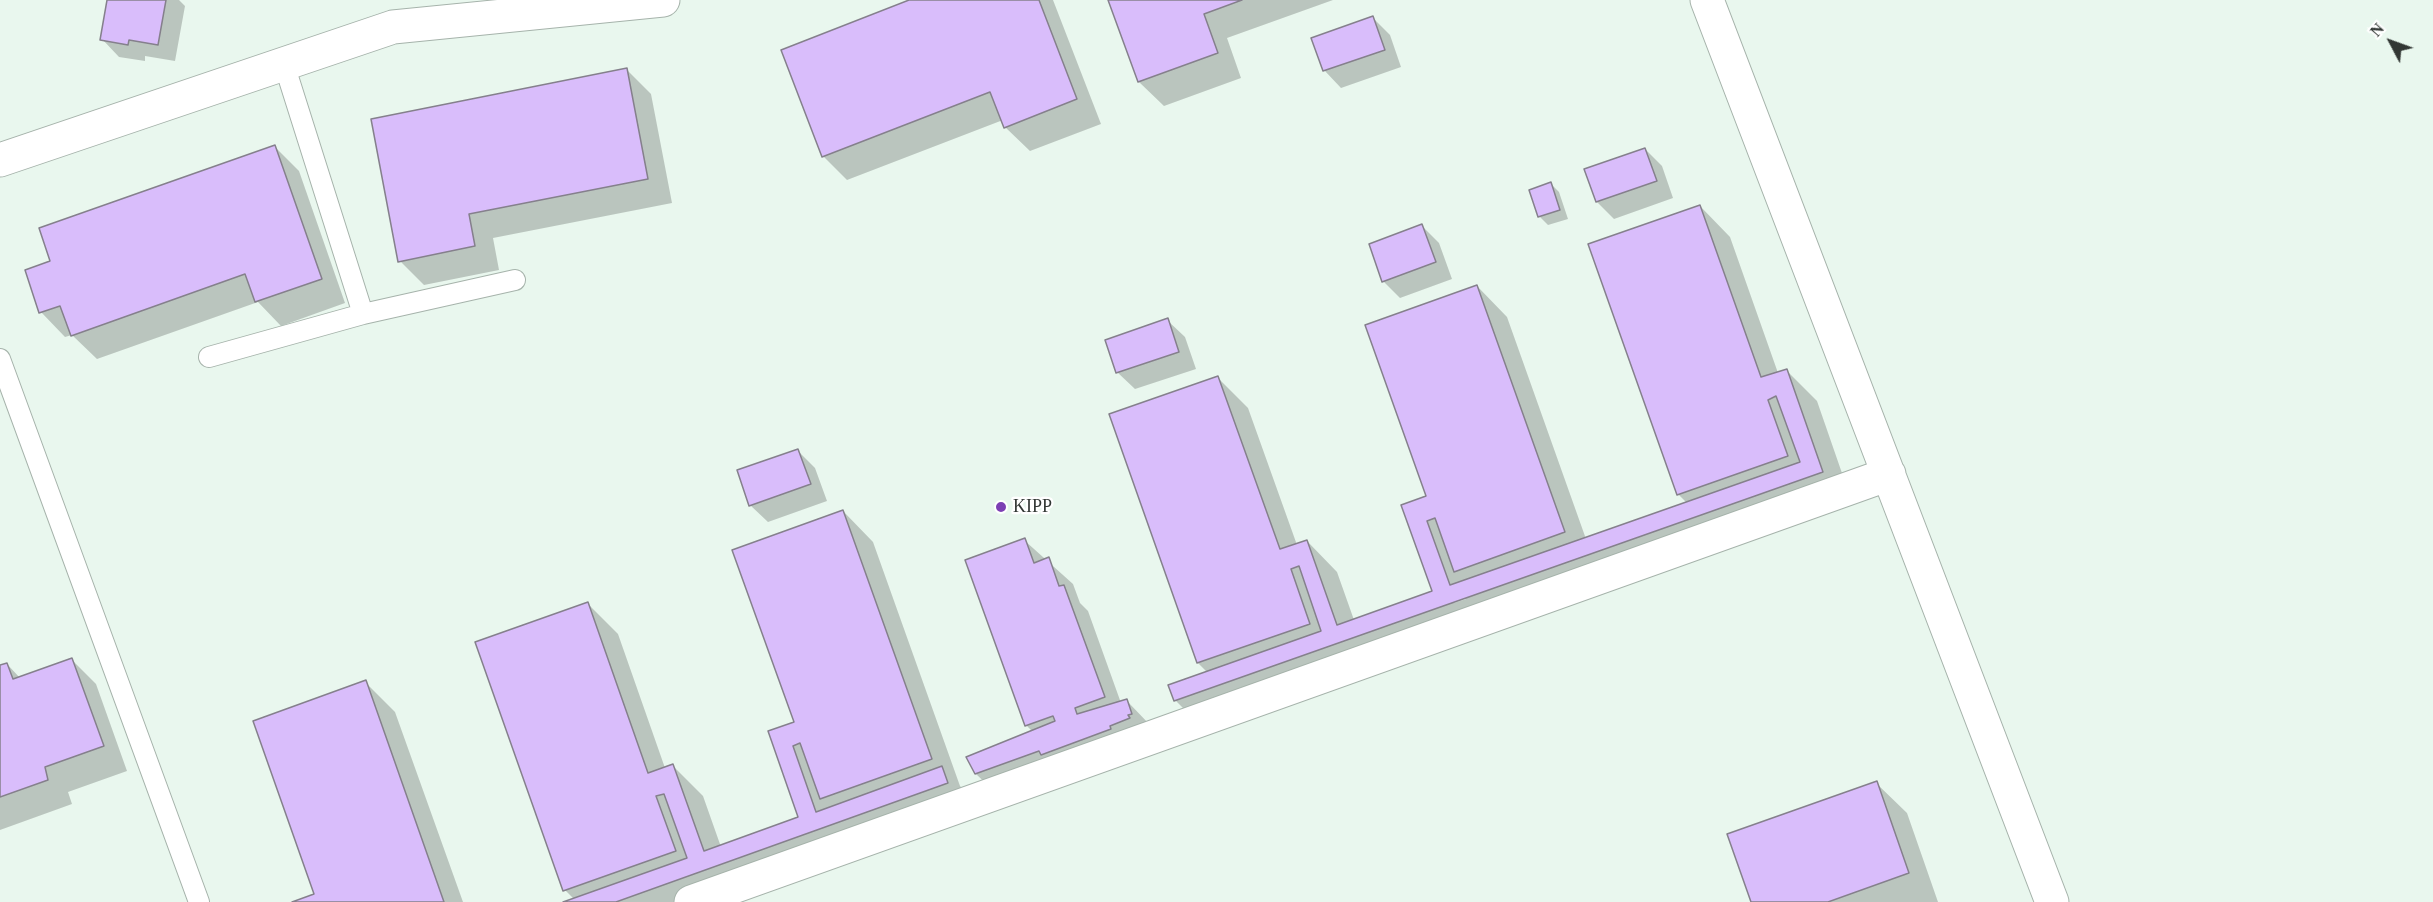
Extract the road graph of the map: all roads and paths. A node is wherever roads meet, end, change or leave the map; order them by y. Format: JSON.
{"nodes":[{"id":1,"x":663,"y":0,"type":"edge"},
{"id":2,"x":1707,"y":0,"type":"edge"},
{"id":3,"x":284,"y":64,"type":"junction"},
{"id":4,"x":0,"y":160,"type":"edge"},
{"id":5,"x":515,"y":280,"type":"dead end"},
{"id":6,"x":363,"y":314,"type":"junction"},
{"id":7,"x":209,"y":357,"type":"dead end"},
{"id":8,"x":0,"y":359,"type":"edge"},
{"id":9,"x":1889,"y":474,"type":"junction"},
{"id":10,"x":199,"y":902,"type":"edge"},
{"id":11,"x":691,"y":902,"type":"edge"},
{"id":12,"x":2052,"y":902,"type":"edge"}],
"edges":[{"from":1,"to":3,"type":"street"},
{"from":2,"to":9,"type":"street"},
{"from":3,"to":4,"type":"street"},
{"from":3,"to":6,"type":"lane"},
{"from":5,"to":6,"type":"lane"},
{"from":6,"to":7,"type":"lane"},
{"from":8,"to":10,"type":"lane"},
{"from":9,"to":11,"type":"street"},
{"from":9,"to":12,"type":"street"}]}
